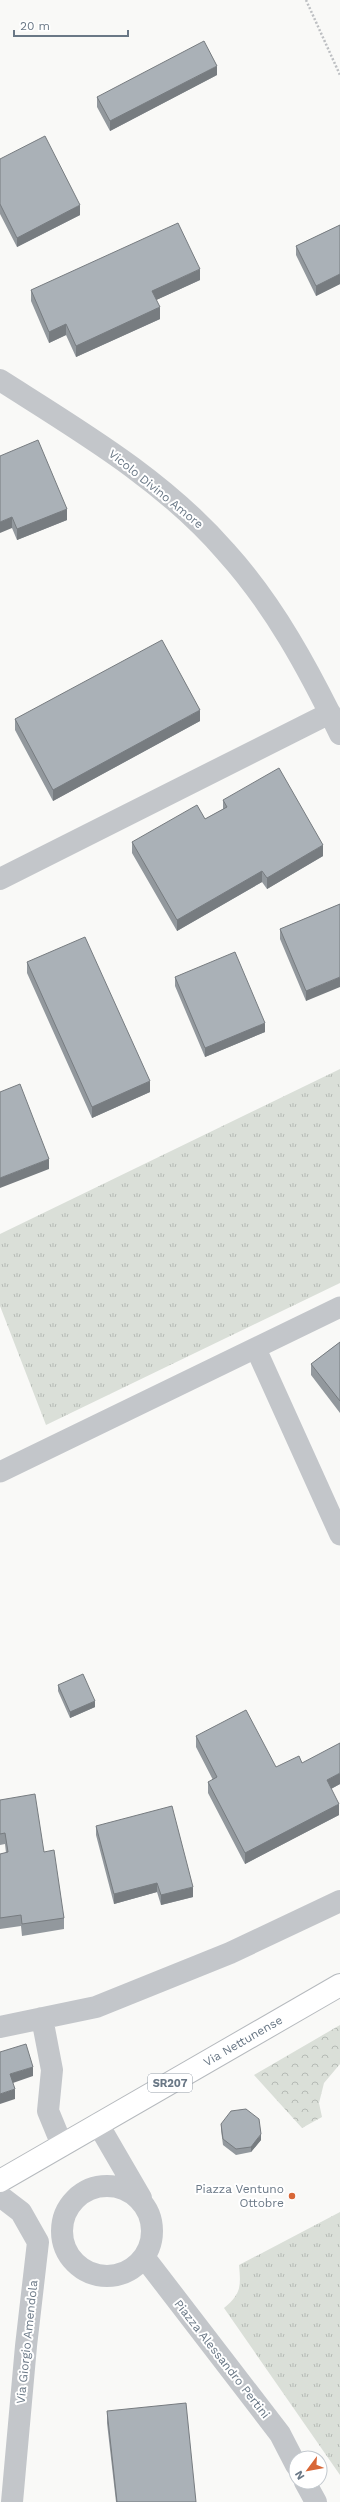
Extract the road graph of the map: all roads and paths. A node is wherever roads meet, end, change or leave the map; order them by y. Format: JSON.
{"nodes":[{"id":1,"x":306,"y":0,"type":"edge"},
{"id":2,"x":340,"y":75,"type":"edge"},
{"id":3,"x":0,"y":380,"type":"edge"},
{"id":4,"x":330,"y":713,"type":"junction"},
{"id":5,"x":340,"y":734,"type":"edge"},
{"id":6,"x":0,"y":880,"type":"edge"},
{"id":7,"x":340,"y":1307,"type":"edge"},
{"id":8,"x":256,"y":1349,"type":"junction"},
{"id":9,"x":0,"y":1472,"type":"edge"},
{"id":10,"x":340,"y":1535,"type":"edge"},
{"id":11,"x":340,"y":1901,"type":"edge"},
{"id":12,"x":340,"y":1985,"type":"edge"},
{"id":13,"x":42,"y":2018,"type":"junction"},
{"id":14,"x":0,"y":2027,"type":"edge"},
{"id":15,"x":98,"y":2124,"type":"junction"},
{"id":16,"x":62,"y":2145,"type":"junction"},
{"id":17,"x":0,"y":2181,"type":"edge"},
{"id":18,"x":0,"y":2196,"type":"edge"},
{"id":19,"x":145,"y":2206,"type":"junction"},
{"id":20,"x":144,"y":2257,"type":"junction"},
{"id":21,"x":288,"y":2450,"type":"edge"},
{"id":22,"x":309,"y":2490,"type":"edge"},
{"id":23,"x":12,"y":2502,"type":"edge"},
{"id":24,"x":316,"y":2502,"type":"edge"}],
"edges":[{"from":1,"to":2,"type":"path"},
{"from":3,"to":4,"type":"street","name":"Vicolo Divino Amore"},
{"from":4,"to":5,"type":"street","name":"Vicolo Divino Amore"},
{"from":4,"to":6,"type":"street"},
{"from":7,"to":8,"type":"lane"},
{"from":8,"to":9,"type":"lane"},
{"from":8,"to":10,"type":"lane"},
{"from":11,"to":13,"type":"street"},
{"from":12,"to":15,"type":"main road","name":"Via Nettunense","number":"SR207"},
{"from":13,"to":14,"type":"street"},
{"from":13,"to":16,"type":"street"},
{"from":15,"to":16,"type":"main road","name":"Via Nettunense","number":"SR207"},
{"from":15,"to":19,"type":"street"},
{"from":16,"to":17,"type":"main road","name":"Via Nettunense","number":"SR207"},
{"from":18,"to":23,"type":"street","name":"Via Giorgio Amendola"},
{"from":19,"to":20,"type":"street"},
{"from":19,"to":20,"type":"street"},
{"from":20,"to":21,"type":"street","name":"Piazza Alessandro Pertini"},
{"from":22,"to":24,"type":"street"}]}
